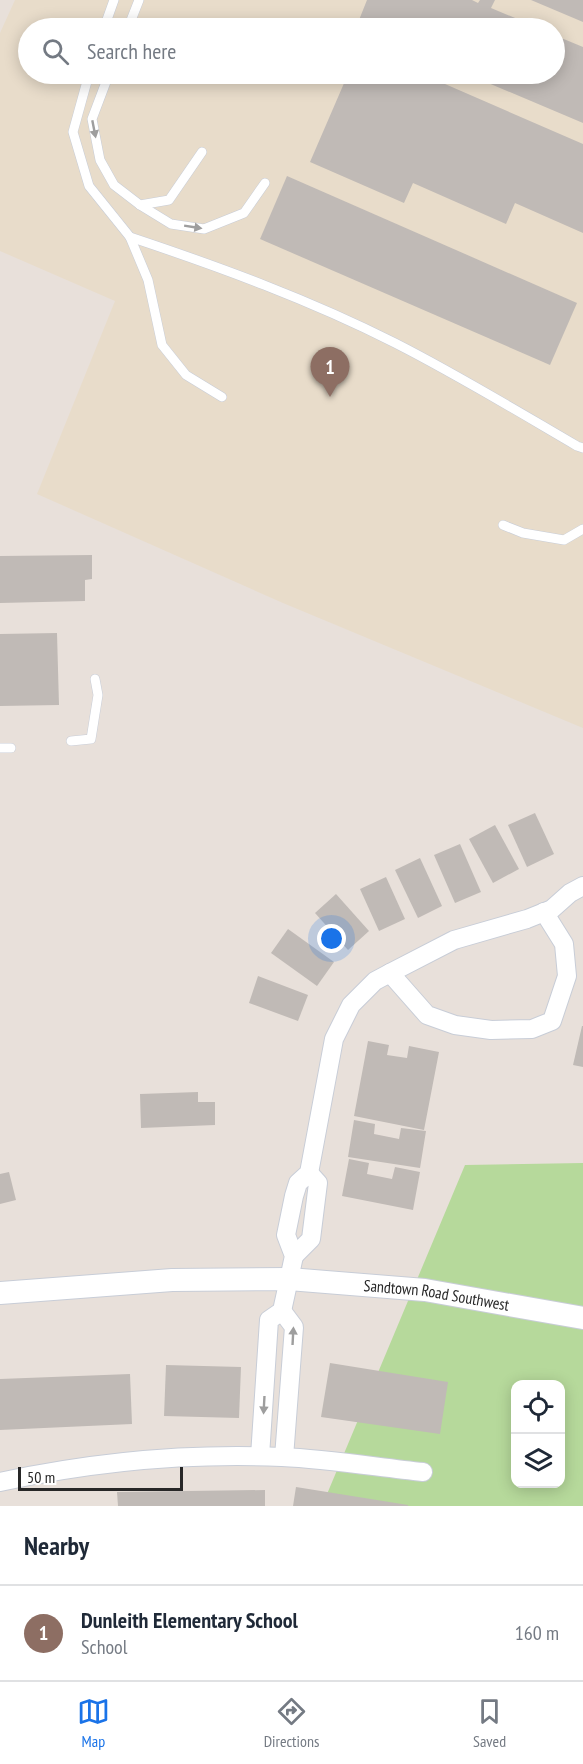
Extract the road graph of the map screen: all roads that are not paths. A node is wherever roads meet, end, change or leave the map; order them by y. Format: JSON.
{"nodes":[{"id":1,"x":114,"y":0,"type":"edge"},
{"id":2,"x":139,"y":0,"type":"edge"},
{"id":3,"x":108,"y":18,"type":"edge"},
{"id":4,"x":132,"y":18,"type":"edge"},
{"id":5,"x":86,"y":84,"type":"edge"},
{"id":6,"x":105,"y":84,"type":"edge"},
{"id":7,"x":202,"y":152,"type":"dead end"},
{"id":8,"x":265,"y":183,"type":"dead end"},
{"id":9,"x":140,"y":205,"type":"junction"},
{"id":10,"x":130,"y":237,"type":"junction"},
{"id":11,"x":222,"y":398,"type":"dead end"},
{"id":12,"x":583,"y":448,"type":"edge"},
{"id":13,"x":503,"y":525,"type":"dead end"},
{"id":14,"x":583,"y":530,"type":"edge"},
{"id":15,"x":95,"y":680,"type":"dead end"},
{"id":16,"x":71,"y":741,"type":"dead end"},
{"id":17,"x":0,"y":748,"type":"edge"},
{"id":18,"x":11,"y":748,"type":"dead end"},
{"id":19,"x":583,"y":886,"type":"edge"},
{"id":20,"x":544,"y":912,"type":"junction"},
{"id":21,"x":390,"y":973,"type":"junction"},
{"id":22,"x":309,"y":1173,"type":"junction"},
{"id":23,"x":291,"y":1210,"type":"junction"},
{"id":24,"x":314,"y":1214,"type":"junction"},
{"id":25,"x":294,"y":1256,"type":"junction"},
{"id":26,"x":289,"y":1279,"type":"junction"},
{"id":27,"x":0,"y":1293,"type":"edge"},
{"id":28,"x":282,"y":1311,"type":"junction"},
{"id":29,"x":583,"y":1318,"type":"edge"},
{"id":30,"x":266,"y":1365,"type":"junction"},
{"id":31,"x":291,"y":1365,"type":"junction"},
{"id":32,"x":260,"y":1456,"type":"junction"},
{"id":33,"x":284,"y":1457,"type":"junction"},
{"id":34,"x":423,"y":1472,"type":"dead end"},
{"id":35,"x":0,"y":1482,"type":"edge"}],
"edges":[{"from":1,"to":3,"type":"lane"},
{"from":2,"to":4,"type":"lane"},
{"from":5,"to":10,"type":"lane"},
{"from":6,"to":9,"type":"lane","one_way":true},
{"from":7,"to":9,"type":"lane"},
{"from":9,"to":8,"type":"lane","one_way":true},
{"from":10,"to":11,"type":"lane"},
{"from":10,"to":12,"type":"lane"},
{"from":13,"to":14,"type":"lane"},
{"from":15,"to":16,"type":"lane"},
{"from":17,"to":18,"type":"lane"},
{"from":19,"to":20,"type":"street"},
{"from":20,"to":21,"type":"street"},
{"from":20,"to":21,"type":"street"},
{"from":21,"to":22,"type":"street"},
{"from":22,"to":23,"type":"street"},
{"from":22,"to":24,"type":"street"},
{"from":23,"to":24,"type":"street"},
{"from":23,"to":25,"type":"street"},
{"from":24,"to":25,"type":"street"},
{"from":25,"to":26,"type":"street"},
{"from":26,"to":27,"type":"street","name":"Sandtown Road Southwest"},
{"from":26,"to":28,"type":"street"},
{"from":26,"to":29,"type":"street","name":"Sandtown Road Southwest"},
{"from":28,"to":30,"type":"street"},
{"from":31,"to":28,"type":"street","one_way":true},
{"from":30,"to":31,"type":"street"},
{"from":30,"to":32,"type":"street","one_way":true},
{"from":31,"to":33,"type":"street"},
{"from":32,"to":33,"type":"street"},
{"from":32,"to":35,"type":"street"},
{"from":33,"to":34,"type":"street"}]}
